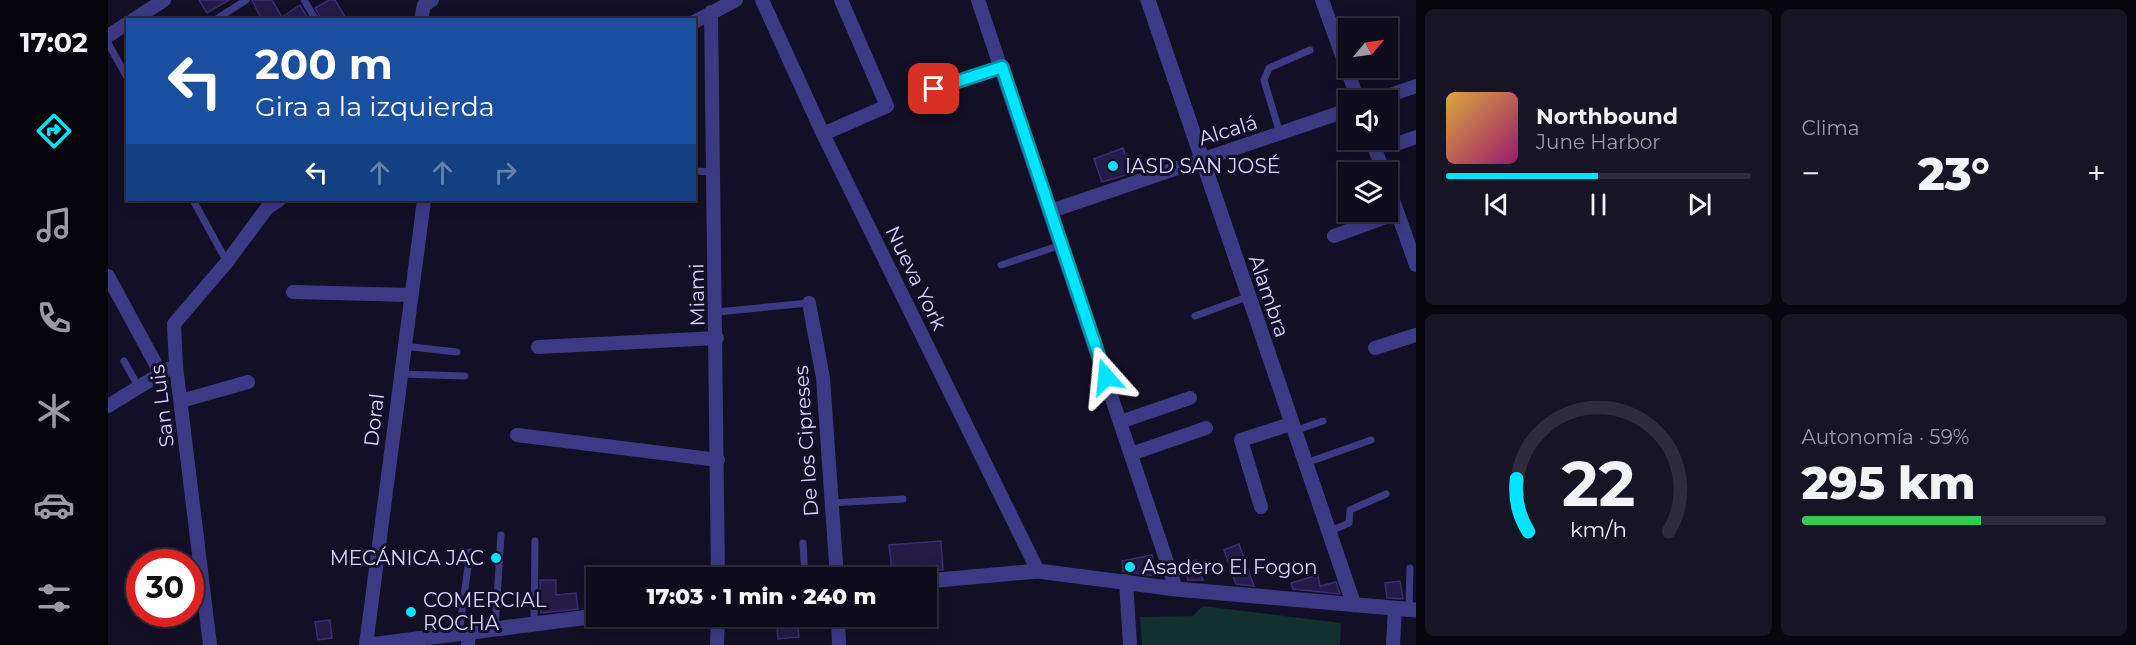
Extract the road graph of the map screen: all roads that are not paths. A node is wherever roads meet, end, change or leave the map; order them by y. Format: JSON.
{"nodes":[{"id":1,"x":164,"y":0,"type":"edge"},
{"id":2,"x":246,"y":0,"type":"edge"},
{"id":3,"x":304,"y":0,"type":"edge"},
{"id":4,"x":432,"y":0,"type":"edge"},
{"id":5,"x":736,"y":0,"type":"edge"},
{"id":6,"x":762,"y":0,"type":"edge"},
{"id":7,"x":842,"y":0,"type":"edge"},
{"id":8,"x":978,"y":0,"type":"edge"},
{"id":9,"x":1148,"y":0,"type":"edge"},
{"id":10,"x":1322,"y":0,"type":"edge"},
{"id":11,"x":711,"y":12,"type":"junction"},
{"id":12,"x":136,"y":18,"type":"edge"},
{"id":13,"x":218,"y":18,"type":"edge"},
{"id":14,"x":315,"y":18,"type":"edge"},
{"id":15,"x":421,"y":18,"type":"edge"},
{"id":16,"x":696,"y":21,"type":"edge"},
{"id":17,"x":126,"y":24,"type":"edge"},
{"id":18,"x":108,"y":36,"type":"edge"},
{"id":19,"x":108,"y":43,"type":"edge"},
{"id":20,"x":1310,"y":50,"type":"dead end"},
{"id":21,"x":1002,"y":67,"type":"junction"},
{"id":22,"x":126,"y":75,"type":"edge"},
{"id":23,"x":1416,"y":86,"type":"edge"},
{"id":24,"x":934,"y":89,"type":"dead end"},
{"id":25,"x":1354,"y":90,"type":"edge"},
{"id":26,"x":1398,"y":92,"type":"edge"},
{"id":27,"x":1338,"y":114,"type":"edge"},
{"id":28,"x":823,"y":134,"type":"junction"},
{"id":29,"x":1280,"y":135,"type":"junction"},
{"id":30,"x":1416,"y":137,"type":"edge"},
{"id":31,"x":1399,"y":143,"type":"dead end"},
{"id":32,"x":1201,"y":158,"type":"junction"},
{"id":33,"x":696,"y":171,"type":"edge"},
{"id":34,"x":714,"y":172,"type":"junction"},
{"id":35,"x":194,"y":201,"type":"edge"},
{"id":36,"x":278,"y":201,"type":"edge"},
{"id":37,"x":424,"y":201,"type":"edge"},
{"id":38,"x":1051,"y":211,"type":"junction"},
{"id":39,"x":1398,"y":216,"type":"edge"},
{"id":40,"x":1372,"y":222,"type":"edge"},
{"id":41,"x":1334,"y":236,"type":"dead end"},
{"id":42,"x":1061,"y":245,"type":"junction"},
{"id":43,"x":227,"y":262,"type":"junction"},
{"id":44,"x":1001,"y":265,"type":"dead end"},
{"id":45,"x":1416,"y":266,"type":"edge"},
{"id":46,"x":108,"y":276,"type":"edge"},
{"id":47,"x":293,"y":292,"type":"dead end"},
{"id":48,"x":410,"y":295,"type":"junction"},
{"id":49,"x":1247,"y":297,"type":"junction"},
{"id":50,"x":809,"y":303,"type":"joint"},
{"id":51,"x":717,"y":312,"type":"junction"},
{"id":52,"x":1195,"y":316,"type":"dead end"},
{"id":53,"x":1416,"y":334,"type":"edge"},
{"id":54,"x":717,"y":338,"type":"junction"},
{"id":55,"x":403,"y":346,"type":"junction"},
{"id":56,"x":538,"y":347,"type":"dead end"},
{"id":57,"x":1375,"y":348,"type":"dead end"},
{"id":58,"x":457,"y":352,"type":"dead end"},
{"id":59,"x":124,"y":361,"type":"dead end"},
{"id":60,"x":176,"y":366,"type":"junction"},
{"id":61,"x":160,"y":372,"type":"junction"},
{"id":62,"x":400,"y":374,"type":"junction"},
{"id":63,"x":465,"y":376,"type":"dead end"},
{"id":64,"x":248,"y":382,"type":"dead end"},
{"id":65,"x":138,"y":386,"type":"junction"},
{"id":66,"x":1190,"y":398,"type":"dead end"},
{"id":67,"x":110,"y":401,"type":"edge"},
{"id":68,"x":181,"y":401,"type":"junction"},
{"id":69,"x":1120,"y":422,"type":"junction"},
{"id":70,"x":1323,"y":422,"type":"dead end"},
{"id":71,"x":1206,"y":428,"type":"dead end"},
{"id":72,"x":1292,"y":428,"type":"junction"},
{"id":73,"x":517,"y":435,"type":"dead end"},
{"id":74,"x":1371,"y":440,"type":"dead end"},
{"id":75,"x":1131,"y":454,"type":"junction"},
{"id":76,"x":718,"y":460,"type":"junction"},
{"id":77,"x":1304,"y":464,"type":"junction"},
{"id":78,"x":1386,"y":495,"type":"dead end"},
{"id":79,"x":903,"y":498,"type":"dead end"},
{"id":80,"x":830,"y":503,"type":"junction"},
{"id":81,"x":1261,"y":507,"type":"dead end"},
{"id":82,"x":1328,"y":532,"type":"junction"},
{"id":83,"x":501,"y":535,"type":"dead end"},
{"id":84,"x":535,"y":541,"type":"dead end"},
{"id":85,"x":804,"y":543,"type":"dead end"},
{"id":86,"x":470,"y":552,"type":"dead end"},
{"id":87,"x":718,"y":567,"type":"edge"},
{"id":88,"x":805,"y":567,"type":"edge"},
{"id":89,"x":836,"y":567,"type":"edge"},
{"id":90,"x":1410,"y":568,"type":"dead end"},
{"id":91,"x":1038,"y":571,"type":"junction"},
{"id":92,"x":937,"y":580,"type":"edge"},
{"id":93,"x":1126,"y":581,"type":"junction"},
{"id":94,"x":1176,"y":589,"type":"junction"},
{"id":95,"x":1354,"y":605,"type":"junction"},
{"id":96,"x":1407,"y":610,"type":"edge"},
{"id":97,"x":586,"y":617,"type":"edge"},
{"id":98,"x":534,"y":623,"type":"junction"},
{"id":99,"x":718,"y":627,"type":"edge"},
{"id":100,"x":838,"y":627,"type":"edge"},
{"id":101,"x":495,"y":629,"type":"junction"},
{"id":102,"x":466,"y":637,"type":"edge"},
{"id":103,"x":210,"y":645,"type":"edge"},
{"id":104,"x":368,"y":645,"type":"edge"},
{"id":105,"x":717,"y":645,"type":"edge"},
{"id":106,"x":839,"y":645,"type":"edge"},
{"id":107,"x":1130,"y":645,"type":"edge"},
{"id":108,"x":1393,"y":645,"type":"edge"}],
"edges":[{"from":1,"to":12,"type":"street"},
{"from":2,"to":13,"type":"lane"},
{"from":3,"to":14,"type":"lane"},
{"from":4,"to":15,"type":"street"},
{"from":5,"to":11,"type":"street"},
{"from":6,"to":28,"type":"street","name":"Nueva York"},
{"from":7,"to":28,"type":"street"},
{"from":8,"to":21,"type":"street"},
{"from":9,"to":32,"type":"street","name":"Alambra"},
{"from":10,"to":25,"type":"street"},
{"from":11,"to":16,"type":"street"},
{"from":11,"to":34,"type":"street","name":"Miami"},
{"from":17,"to":18,"type":"street"},
{"from":19,"to":22,"type":"lane"},
{"from":20,"to":29,"type":"lane"},
{"from":21,"to":24,"type":"street"},
{"from":21,"to":38,"type":"street"},
{"from":23,"to":26,"type":"street"},
{"from":27,"to":29,"type":"street","name":"Alcalá"},
{"from":28,"to":91,"type":"street","name":"Nueva York"},
{"from":29,"to":32,"type":"street","name":"Alcalá"},
{"from":30,"to":31,"type":"street"},
{"from":32,"to":38,"type":"street","name":"Alcalá"},
{"from":32,"to":49,"type":"street","name":"Alambra"},
{"from":33,"to":34,"type":"lane"},
{"from":34,"to":51,"type":"street","name":"Miami"},
{"from":35,"to":43,"type":"lane"},
{"from":36,"to":43,"type":"street","name":"San Luis"},
{"from":37,"to":48,"type":"street","name":"Doral"},
{"from":38,"to":42,"type":"street"},
{"from":39,"to":45,"type":"street"},
{"from":40,"to":41,"type":"street"},
{"from":42,"to":44,"type":"lane"},
{"from":42,"to":69,"type":"street"},
{"from":43,"to":60,"type":"street","name":"San Luis"},
{"from":46,"to":61,"type":"street"},
{"from":47,"to":48,"type":"street"},
{"from":48,"to":55,"type":"street","name":"Doral"},
{"from":49,"to":52,"type":"lane"},
{"from":49,"to":72,"type":"street","name":"Alambra"},
{"from":50,"to":51,"type":"lane"},
{"from":50,"to":80,"type":"street","name":"De los Cipreses"},
{"from":51,"to":54,"type":"street","name":"Miami"},
{"from":53,"to":57,"type":"street"},
{"from":54,"to":56,"type":"street"},
{"from":54,"to":76,"type":"street","name":"Miami"},
{"from":55,"to":58,"type":"lane"},
{"from":55,"to":62,"type":"street","name":"Doral"},
{"from":59,"to":65,"type":"lane"},
{"from":60,"to":61,"type":"street"},
{"from":60,"to":68,"type":"street","name":"San Luis"},
{"from":61,"to":65,"type":"street"},
{"from":62,"to":63,"type":"lane"},
{"from":62,"to":104,"type":"street","name":"Doral"},
{"from":64,"to":68,"type":"street"},
{"from":65,"to":67,"type":"street"},
{"from":66,"to":69,"type":"street"},
{"from":68,"to":103,"type":"street","name":"San Luis"},
{"from":69,"to":75,"type":"street"},
{"from":70,"to":72,"type":"lane"},
{"from":71,"to":75,"type":"street"},
{"from":72,"to":77,"type":"street","name":"Alambra"},
{"from":72,"to":81,"type":"street"},
{"from":73,"to":76,"type":"street"},
{"from":74,"to":77,"type":"lane"},
{"from":75,"to":94,"type":"street"},
{"from":76,"to":87,"type":"street","name":"Miami"},
{"from":77,"to":82,"type":"street","name":"Alambra"},
{"from":78,"to":82,"type":"lane"},
{"from":79,"to":80,"type":"lane"},
{"from":80,"to":89,"type":"street","name":"De los Cipreses"},
{"from":82,"to":95,"type":"street","name":"Alambra"},
{"from":83,"to":101,"type":"lane"},
{"from":84,"to":98,"type":"lane"},
{"from":85,"to":88,"type":"lane"},
{"from":86,"to":102,"type":"lane"},
{"from":90,"to":96,"type":"lane"},
{"from":91,"to":92,"type":"street"},
{"from":91,"to":93,"type":"street"},
{"from":93,"to":94,"type":"street"},
{"from":93,"to":107,"type":"street"},
{"from":94,"to":95,"type":"street"},
{"from":95,"to":96,"type":"street"},
{"from":96,"to":108,"type":"street"},
{"from":97,"to":98,"type":"street"},
{"from":98,"to":101,"type":"street"},
{"from":99,"to":105,"type":"street"},
{"from":100,"to":106,"type":"street"},
{"from":101,"to":102,"type":"street"},
{"from":102,"to":104,"type":"street"}]}
